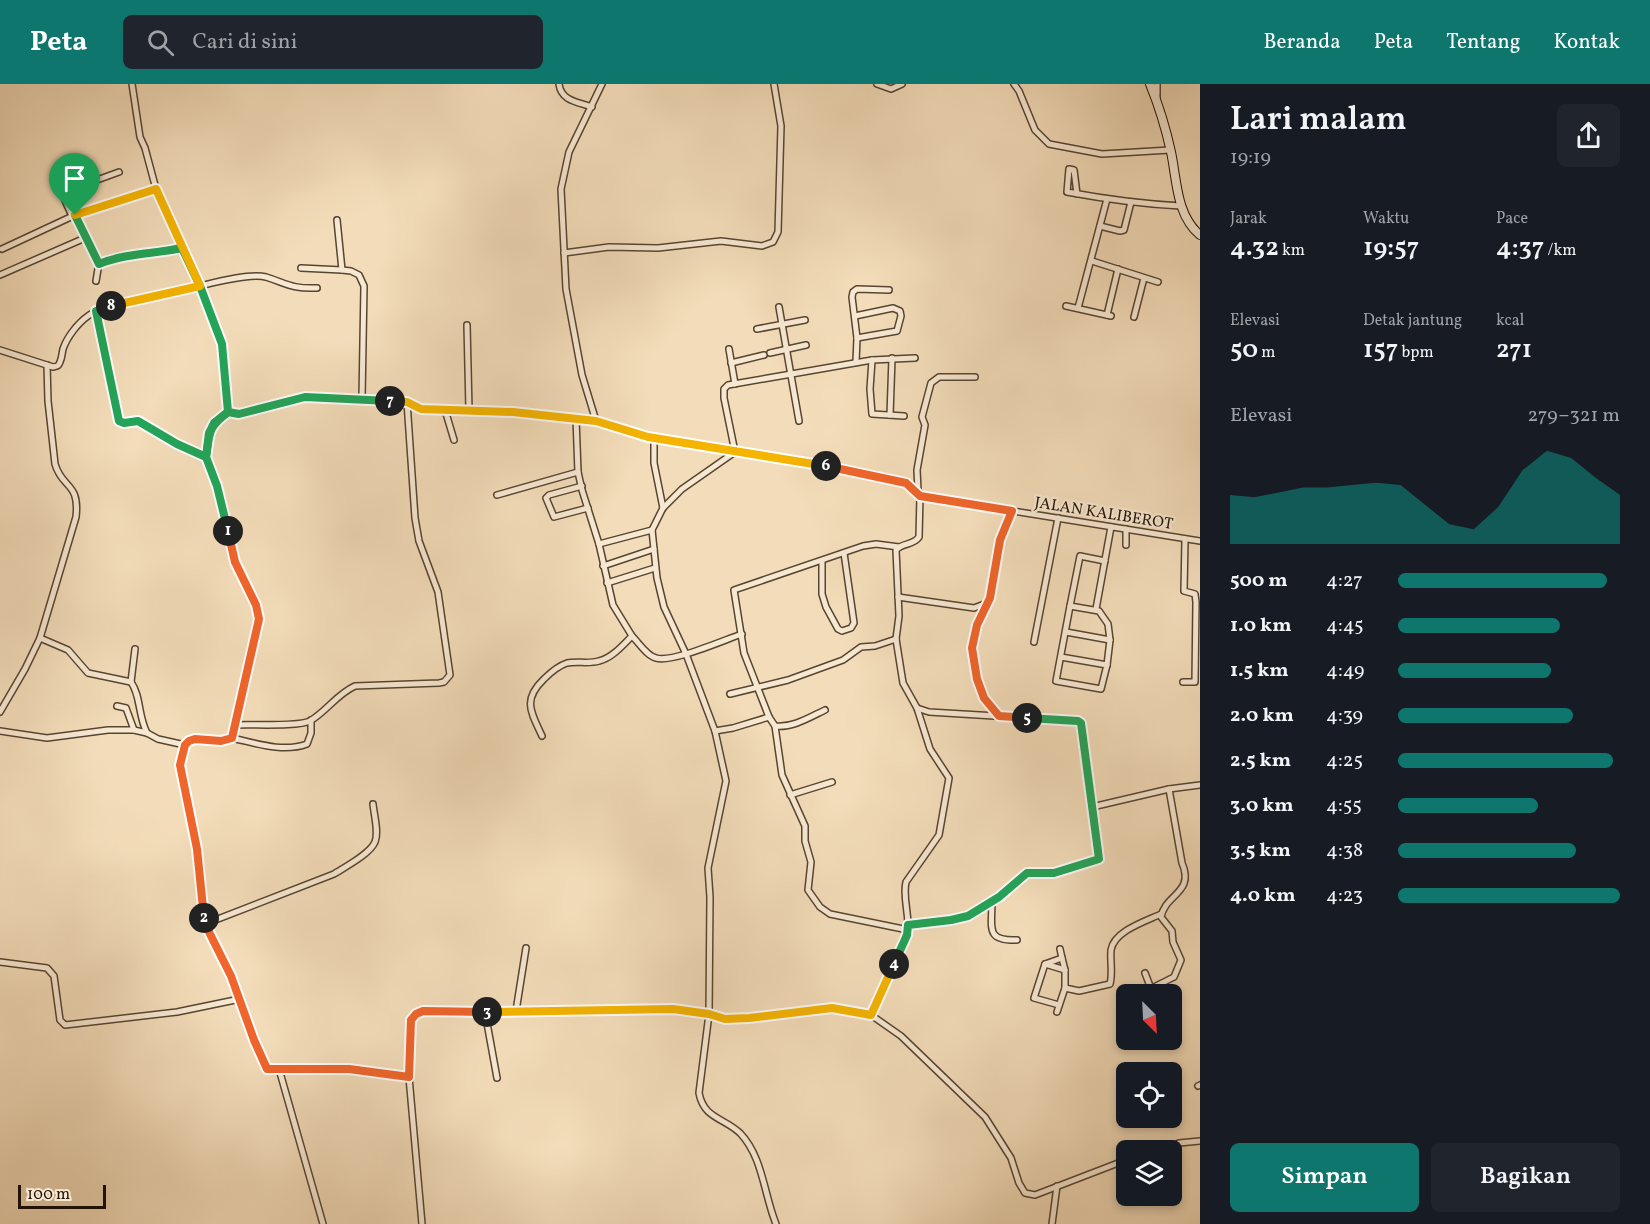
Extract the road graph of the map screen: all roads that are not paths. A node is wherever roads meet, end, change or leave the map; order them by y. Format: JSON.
{"nodes":[{"id":1,"x":132,"y":84,"type":"edge"},
{"id":2,"x":559,"y":84,"type":"edge"},
{"id":3,"x":602,"y":84,"type":"edge"},
{"id":4,"x":774,"y":84,"type":"edge"},
{"id":5,"x":877,"y":84,"type":"edge"},
{"id":6,"x":902,"y":84,"type":"edge"},
{"id":7,"x":1014,"y":84,"type":"edge"},
{"id":8,"x":1150,"y":84,"type":"edge"},
{"id":9,"x":1157,"y":84,"type":"edge"},
{"id":10,"x":1158,"y":102,"type":"junction"},
{"id":11,"x":592,"y":107,"type":"junction"},
{"id":12,"x":1170,"y":150,"type":"junction"},
{"id":13,"x":119,"y":171,"type":"dead end"},
{"id":14,"x":156,"y":189,"type":"junction"},
{"id":15,"x":1077,"y":194,"type":"dead end"},
{"id":16,"x":1107,"y":199,"type":"junction"},
{"id":17,"x":1131,"y":202,"type":"junction"},
{"id":18,"x":1181,"y":206,"type":"junction"},
{"id":19,"x":73,"y":216,"type":"junction"},
{"id":20,"x":337,"y":220,"type":"dead end"},
{"id":21,"x":1100,"y":226,"type":"junction"},
{"id":22,"x":1200,"y":235,"type":"edge"},
{"id":23,"x":85,"y":238,"type":"junction"},
{"id":24,"x":182,"y":248,"type":"junction"},
{"id":25,"x":2,"y":249,"type":"dead end"},
{"id":26,"x":564,"y":253,"type":"junction"},
{"id":27,"x":1092,"y":261,"type":"junction"},
{"id":28,"x":99,"y":264,"type":"junction"},
{"id":29,"x":301,"y":268,"type":"dead end"},
{"id":30,"x":1118,"y":269,"type":"junction"},
{"id":31,"x":342,"y":270,"type":"junction"},
{"id":32,"x":0,"y":275,"type":"edge"},
{"id":33,"x":1144,"y":278,"type":"junction"},
{"id":34,"x":96,"y":281,"type":"dead end"},
{"id":35,"x":1158,"y":282,"type":"dead end"},
{"id":36,"x":200,"y":286,"type":"junction"},
{"id":37,"x":317,"y":288,"type":"dead end"},
{"id":38,"x":889,"y":290,"type":"dead end"},
{"id":39,"x":1066,"y":306,"type":"dead end"},
{"id":40,"x":779,"y":307,"type":"dead end"},
{"id":41,"x":1078,"y":308,"type":"junction"},
{"id":42,"x":96,"y":311,"type":"junction"},
{"id":43,"x":855,"y":316,"type":"junction"},
{"id":44,"x":1134,"y":317,"type":"dead end"},
{"id":45,"x":805,"y":320,"type":"dead end"},
{"id":46,"x":782,"y":324,"type":"junction"},
{"id":47,"x":467,"y":325,"type":"dead end"},
{"id":48,"x":757,"y":329,"type":"dead end"},
{"id":49,"x":857,"y":338,"type":"junction"},
{"id":50,"x":806,"y":345,"type":"dead end"},
{"id":51,"x":729,"y":349,"type":"dead end"},
{"id":52,"x":787,"y":350,"type":"junction"},
{"id":53,"x":1,"y":352,"type":"edge"},
{"id":54,"x":892,"y":358,"type":"junction"},
{"id":55,"x":915,"y":358,"type":"dead end"},
{"id":56,"x":872,"y":360,"type":"junction"},
{"id":57,"x":856,"y":362,"type":"junction"},
{"id":58,"x":731,"y":363,"type":"junction"},
{"id":59,"x":47,"y":365,"type":"junction"},
{"id":60,"x":791,"y":375,"type":"junction"},
{"id":61,"x":975,"y":377,"type":"dead end"},
{"id":62,"x":735,"y":384,"type":"junction"},
{"id":63,"x":362,"y":398,"type":"junction"},
{"id":64,"x":407,"y":402,"type":"junction"},
{"id":65,"x":445,"y":410,"type":"junction"},
{"id":66,"x":469,"y":410,"type":"junction"},
{"id":67,"x":228,"y":412,"type":"junction"},
{"id":68,"x":890,"y":415,"type":"junction"},
{"id":69,"x":904,"y":416,"type":"dead end"},
{"id":70,"x":576,"y":419,"type":"junction"},
{"id":71,"x":596,"y":421,"type":"junction"},
{"id":72,"x":799,"y":421,"type":"dead end"},
{"id":73,"x":654,"y":438,"type":"junction"},
{"id":74,"x":454,"y":440,"type":"dead end"},
{"id":75,"x":735,"y":452,"type":"junction"},
{"id":76,"x":206,"y":457,"type":"junction"},
{"id":77,"x":578,"y":472,"type":"junction"},
{"id":78,"x":582,"y":486,"type":"junction"},
{"id":79,"x":497,"y":495,"type":"dead end"},
{"id":80,"x":920,"y":496,"type":"junction"},
{"id":81,"x":588,"y":508,"type":"junction"},
{"id":82,"x":663,"y":508,"type":"junction"},
{"id":83,"x":1012,"y":511,"type":"junction"},
{"id":84,"x":1058,"y":518,"type":"junction"},
{"id":85,"x":1111,"y":527,"type":"junction"},
{"id":86,"x":1126,"y":529,"type":"junction"},
{"id":87,"x":652,"y":530,"type":"junction"},
{"id":88,"x":1185,"y":539,"type":"junction"},
{"id":89,"x":1200,"y":541,"type":"edge"},
{"id":90,"x":599,"y":544,"type":"junction"},
{"id":91,"x":1126,"y":545,"type":"dead end"},
{"id":92,"x":899,"y":547,"type":"junction"},
{"id":93,"x":654,"y":549,"type":"junction"},
{"id":94,"x":844,"y":553,"type":"junction"},
{"id":95,"x":822,"y":561,"type":"junction"},
{"id":96,"x":1105,"y":561,"type":"junction"},
{"id":97,"x":603,"y":566,"type":"junction"},
{"id":98,"x":655,"y":568,"type":"junction"},
{"id":99,"x":607,"y":583,"type":"junction"},
{"id":100,"x":898,"y":597,"type":"junction"},
{"id":101,"x":987,"y":603,"type":"junction"},
{"id":102,"x":1070,"y":606,"type":"junction"},
{"id":103,"x":1096,"y":609,"type":"junction"},
{"id":104,"x":1066,"y":632,"type":"junction"},
{"id":105,"x":742,"y":634,"type":"junction"},
{"id":106,"x":632,"y":636,"type":"junction"},
{"id":107,"x":40,"y":638,"type":"junction"},
{"id":108,"x":896,"y":639,"type":"junction"},
{"id":109,"x":1110,"y":640,"type":"junction"},
{"id":110,"x":1034,"y":642,"type":"dead end"},
{"id":111,"x":135,"y":649,"type":"dead end"},
{"id":112,"x":686,"y":654,"type":"junction"},
{"id":113,"x":1061,"y":657,"type":"junction"},
{"id":114,"x":1107,"y":665,"type":"junction"},
{"id":115,"x":131,"y":682,"type":"junction"},
{"id":116,"x":1183,"y":682,"type":"dead end"},
{"id":117,"x":757,"y":687,"type":"junction"},
{"id":118,"x":730,"y":694,"type":"dead end"},
{"id":119,"x":117,"y":706,"type":"dead end"},
{"id":120,"x":917,"y":708,"type":"junction"},
{"id":121,"x":825,"y":710,"type":"dead end"},
{"id":122,"x":0,"y":712,"type":"edge"},
{"id":123,"x":999,"y":716,"type":"junction"},
{"id":124,"x":769,"y":717,"type":"junction"},
{"id":125,"x":311,"y":720,"type":"junction"},
{"id":126,"x":235,"y":725,"type":"junction"},
{"id":127,"x":775,"y":726,"type":"junction"},
{"id":128,"x":134,"y":730,"type":"junction"},
{"id":129,"x":0,"y":731,"type":"edge"},
{"id":130,"x":715,"y":731,"type":"junction"},
{"id":131,"x":147,"y":733,"type":"junction"},
{"id":132,"x":542,"y":736,"type":"dead end"},
{"id":133,"x":232,"y":738,"type":"junction"},
{"id":134,"x":185,"y":745,"type":"junction"},
{"id":135,"x":832,"y":782,"type":"dead end"},
{"id":136,"x":1200,"y":785,"type":"edge"},
{"id":137,"x":1169,"y":789,"type":"junction"},
{"id":138,"x":790,"y":795,"type":"junction"},
{"id":139,"x":373,"y":804,"type":"dead end"},
{"id":140,"x":1092,"y":807,"type":"junction"},
{"id":141,"x":992,"y":902,"type":"junction"},
{"id":142,"x":1161,"y":914,"type":"junction"},
{"id":143,"x":205,"y":924,"type":"junction"},
{"id":144,"x":908,"y":927,"type":"junction"},
{"id":145,"x":1017,"y":940,"type":"dead end"},
{"id":146,"x":526,"y":948,"type":"dead end"},
{"id":147,"x":1060,"y":949,"type":"dead end"},
{"id":148,"x":1062,"y":958,"type":"junction"},
{"id":149,"x":0,"y":962,"type":"edge"},
{"id":150,"x":1045,"y":964,"type":"junction"},
{"id":151,"x":1065,"y":970,"type":"junction"},
{"id":152,"x":1145,"y":973,"type":"dead end"},
{"id":153,"x":1148,"y":984,"type":"edge"},
{"id":154,"x":1163,"y":984,"type":"edge"},
{"id":155,"x":1065,"y":988,"type":"junction"},
{"id":156,"x":240,"y":999,"type":"junction"},
{"id":157,"x":1059,"y":1005,"type":"junction"},
{"id":158,"x":516,"y":1011,"type":"junction"},
{"id":159,"x":485,"y":1012,"type":"junction"},
{"id":160,"x":1057,"y":1012,"type":"dead end"},
{"id":161,"x":709,"y":1014,"type":"junction"},
{"id":162,"x":871,"y":1015,"type":"junction"},
{"id":163,"x":279,"y":1069,"type":"junction"},
{"id":164,"x":409,"y":1077,"type":"junction"},
{"id":165,"x":497,"y":1078,"type":"dead end"},
{"id":166,"x":1200,"y":1140,"type":"edge"},
{"id":167,"x":1182,"y":1143,"type":"edge"},
{"id":168,"x":1116,"y":1164,"type":"edge"},
{"id":169,"x":1057,"y":1186,"type":"junction"},
{"id":170,"x":323,"y":1224,"type":"edge"},
{"id":171,"x":422,"y":1224,"type":"edge"},
{"id":172,"x":776,"y":1224,"type":"edge"},
{"id":173,"x":1052,"y":1224,"type":"edge"}],
"edges":[{"from":1,"to":14,"type":"street"},
{"from":2,"to":11,"type":"street"},
{"from":3,"to":11,"type":"street"},
{"from":4,"to":26,"type":"street"},
{"from":5,"to":6,"type":"street"},
{"from":7,"to":12,"type":"street"},
{"from":8,"to":10,"type":"main road"},
{"from":9,"to":10,"type":"street"},
{"from":10,"to":12,"type":"main road"},
{"from":11,"to":26,"type":"street"},
{"from":12,"to":18,"type":"main road"},
{"from":13,"to":19,"type":"street"},
{"from":14,"to":19,"type":"street"},
{"from":14,"to":24,"type":"street"},
{"from":15,"to":16,"type":"street"},
{"from":16,"to":17,"type":"street"},
{"from":16,"to":21,"type":"street"},
{"from":17,"to":18,"type":"street"},
{"from":17,"to":21,"type":"street"},
{"from":18,"to":22,"type":"main road"},
{"from":19,"to":23,"type":"street"},
{"from":19,"to":25,"type":"street"},
{"from":20,"to":31,"type":"street"},
{"from":21,"to":27,"type":"street"},
{"from":23,"to":28,"type":"street"},
{"from":23,"to":32,"type":"street"},
{"from":24,"to":28,"type":"street"},
{"from":24,"to":36,"type":"street"},
{"from":26,"to":71,"type":"street"},
{"from":27,"to":30,"type":"street"},
{"from":27,"to":41,"type":"street"},
{"from":28,"to":34,"type":"street"},
{"from":29,"to":31,"type":"street"},
{"from":30,"to":33,"type":"street"},
{"from":30,"to":41,"type":"street"},
{"from":31,"to":63,"type":"street"},
{"from":33,"to":35,"type":"street"},
{"from":33,"to":44,"type":"street"},
{"from":36,"to":37,"type":"street"},
{"from":36,"to":42,"type":"street"},
{"from":36,"to":67,"type":"street"},
{"from":38,"to":43,"type":"street"},
{"from":39,"to":41,"type":"street"},
{"from":40,"to":46,"type":"street"},
{"from":42,"to":59,"type":"street"},
{"from":42,"to":76,"type":"street"},
{"from":43,"to":49,"type":"street"},
{"from":43,"to":49,"type":"street"},
{"from":45,"to":46,"type":"street"},
{"from":46,"to":48,"type":"street"},
{"from":46,"to":52,"type":"street"},
{"from":47,"to":66,"type":"street"},
{"from":49,"to":57,"type":"street"},
{"from":50,"to":52,"type":"street"},
{"from":51,"to":58,"type":"street"},
{"from":52,"to":58,"type":"street"},
{"from":52,"to":60,"type":"street"},
{"from":53,"to":59,"type":"street"},
{"from":54,"to":55,"type":"street"},
{"from":54,"to":56,"type":"street"},
{"from":54,"to":68,"type":"street"},
{"from":56,"to":57,"type":"street"},
{"from":56,"to":68,"type":"street"},
{"from":57,"to":60,"type":"street"},
{"from":58,"to":62,"type":"street"},
{"from":59,"to":107,"type":"street"},
{"from":60,"to":62,"type":"street"},
{"from":60,"to":72,"type":"street"},
{"from":61,"to":80,"type":"street"},
{"from":62,"to":75,"type":"street"},
{"from":63,"to":64,"type":"street","name":"JALAN KALIBEROT"},
{"from":63,"to":67,"type":"street","name":"JALAN KALIBEROT"},
{"from":64,"to":65,"type":"street","name":"JALAN KALIBEROT"},
{"from":64,"to":125,"type":"street"},
{"from":65,"to":66,"type":"street","name":"JALAN KALIBEROT"},
{"from":65,"to":74,"type":"street"},
{"from":66,"to":70,"type":"street","name":"JALAN KALIBEROT"},
{"from":67,"to":76,"type":"street"},
{"from":68,"to":69,"type":"street"},
{"from":70,"to":71,"type":"street","name":"JALAN KALIBEROT"},
{"from":70,"to":77,"type":"street"},
{"from":71,"to":73,"type":"street","name":"JALAN KALIBEROT"},
{"from":73,"to":75,"type":"street","name":"JALAN KALIBEROT"},
{"from":73,"to":82,"type":"street"},
{"from":75,"to":80,"type":"street","name":"JALAN KALIBEROT"},
{"from":75,"to":82,"type":"street"},
{"from":76,"to":126,"type":"street"},
{"from":77,"to":78,"type":"street"},
{"from":77,"to":79,"type":"street"},
{"from":78,"to":81,"type":"street"},
{"from":78,"to":81,"type":"street"},
{"from":80,"to":83,"type":"street","name":"JALAN KALIBEROT"},
{"from":80,"to":92,"type":"street"},
{"from":81,"to":90,"type":"street"},
{"from":82,"to":87,"type":"street"},
{"from":83,"to":84,"type":"street","name":"JALAN KALIBEROT"},
{"from":83,"to":101,"type":"street"},
{"from":84,"to":85,"type":"street","name":"JALAN KALIBEROT"},
{"from":84,"to":110,"type":"street"},
{"from":85,"to":86,"type":"street","name":"JALAN KALIBEROT"},
{"from":85,"to":96,"type":"street"},
{"from":86,"to":88,"type":"street","name":"JALAN KALIBEROT"},
{"from":86,"to":91,"type":"street"},
{"from":87,"to":90,"type":"street"},
{"from":87,"to":93,"type":"street"},
{"from":88,"to":89,"type":"street","name":"JALAN KALIBEROT"},
{"from":88,"to":116,"type":"street"},
{"from":90,"to":97,"type":"street"},
{"from":92,"to":94,"type":"street"},
{"from":92,"to":100,"type":"street"},
{"from":93,"to":97,"type":"street"},
{"from":93,"to":98,"type":"street"},
{"from":94,"to":95,"type":"street"},
{"from":94,"to":95,"type":"street"},
{"from":95,"to":105,"type":"street"},
{"from":96,"to":102,"type":"street"},
{"from":96,"to":103,"type":"street"},
{"from":97,"to":99,"type":"street"},
{"from":98,"to":99,"type":"street"},
{"from":98,"to":112,"type":"street"},
{"from":99,"to":106,"type":"street"},
{"from":100,"to":101,"type":"street"},
{"from":100,"to":108,"type":"street"},
{"from":101,"to":123,"type":"street"},
{"from":102,"to":103,"type":"street"},
{"from":102,"to":104,"type":"street"},
{"from":103,"to":109,"type":"street"},
{"from":104,"to":109,"type":"street"},
{"from":104,"to":113,"type":"street"},
{"from":105,"to":112,"type":"street"},
{"from":105,"to":117,"type":"street"},
{"from":106,"to":112,"type":"street"},
{"from":106,"to":132,"type":"street"},
{"from":107,"to":115,"type":"street"},
{"from":107,"to":122,"type":"street"},
{"from":108,"to":117,"type":"street"},
{"from":108,"to":120,"type":"street"},
{"from":109,"to":114,"type":"street"},
{"from":111,"to":115,"type":"street"},
{"from":112,"to":130,"type":"street"},
{"from":113,"to":114,"type":"street"},
{"from":113,"to":114,"type":"street"},
{"from":115,"to":131,"type":"street"},
{"from":117,"to":118,"type":"street"},
{"from":117,"to":124,"type":"street"},
{"from":119,"to":128,"type":"street"},
{"from":120,"to":123,"type":"street"},
{"from":120,"to":144,"type":"street"},
{"from":121,"to":127,"type":"street"},
{"from":123,"to":140,"type":"street"},
{"from":124,"to":127,"type":"street"},
{"from":124,"to":130,"type":"street"},
{"from":125,"to":126,"type":"street"},
{"from":125,"to":133,"type":"street"},
{"from":126,"to":133,"type":"street"},
{"from":127,"to":138,"type":"street"},
{"from":128,"to":129,"type":"street"},
{"from":128,"to":131,"type":"street"},
{"from":130,"to":161,"type":"street"},
{"from":131,"to":134,"type":"street"},
{"from":133,"to":134,"type":"street"},
{"from":134,"to":143,"type":"street"},
{"from":135,"to":138,"type":"street"},
{"from":136,"to":137,"type":"street"},
{"from":137,"to":140,"type":"street"},
{"from":137,"to":142,"type":"street"},
{"from":138,"to":144,"type":"street"},
{"from":139,"to":143,"type":"street"},
{"from":140,"to":141,"type":"street"},
{"from":141,"to":144,"type":"street"},
{"from":141,"to":145,"type":"street"},
{"from":142,"to":154,"type":"street"},
{"from":142,"to":155,"type":"street"},
{"from":143,"to":156,"type":"street"},
{"from":144,"to":162,"type":"street"},
{"from":146,"to":158,"type":"street"},
{"from":147,"to":148,"type":"street"},
{"from":148,"to":150,"type":"street"},
{"from":148,"to":151,"type":"street"},
{"from":149,"to":156,"type":"street"},
{"from":150,"to":151,"type":"street"},
{"from":150,"to":157,"type":"street"},
{"from":151,"to":155,"type":"street"},
{"from":152,"to":153,"type":"street"},
{"from":155,"to":157,"type":"street"},
{"from":156,"to":163,"type":"street"},
{"from":157,"to":160,"type":"street"},
{"from":158,"to":159,"type":"street"},
{"from":158,"to":161,"type":"street"},
{"from":159,"to":164,"type":"street"},
{"from":159,"to":165,"type":"street"},
{"from":161,"to":162,"type":"street"},
{"from":161,"to":172,"type":"street"},
{"from":162,"to":169,"type":"street"},
{"from":163,"to":164,"type":"street"},
{"from":163,"to":170,"type":"street"},
{"from":164,"to":171,"type":"street"},
{"from":166,"to":167,"type":"street"},
{"from":168,"to":169,"type":"street"},
{"from":169,"to":173,"type":"street"}]}
